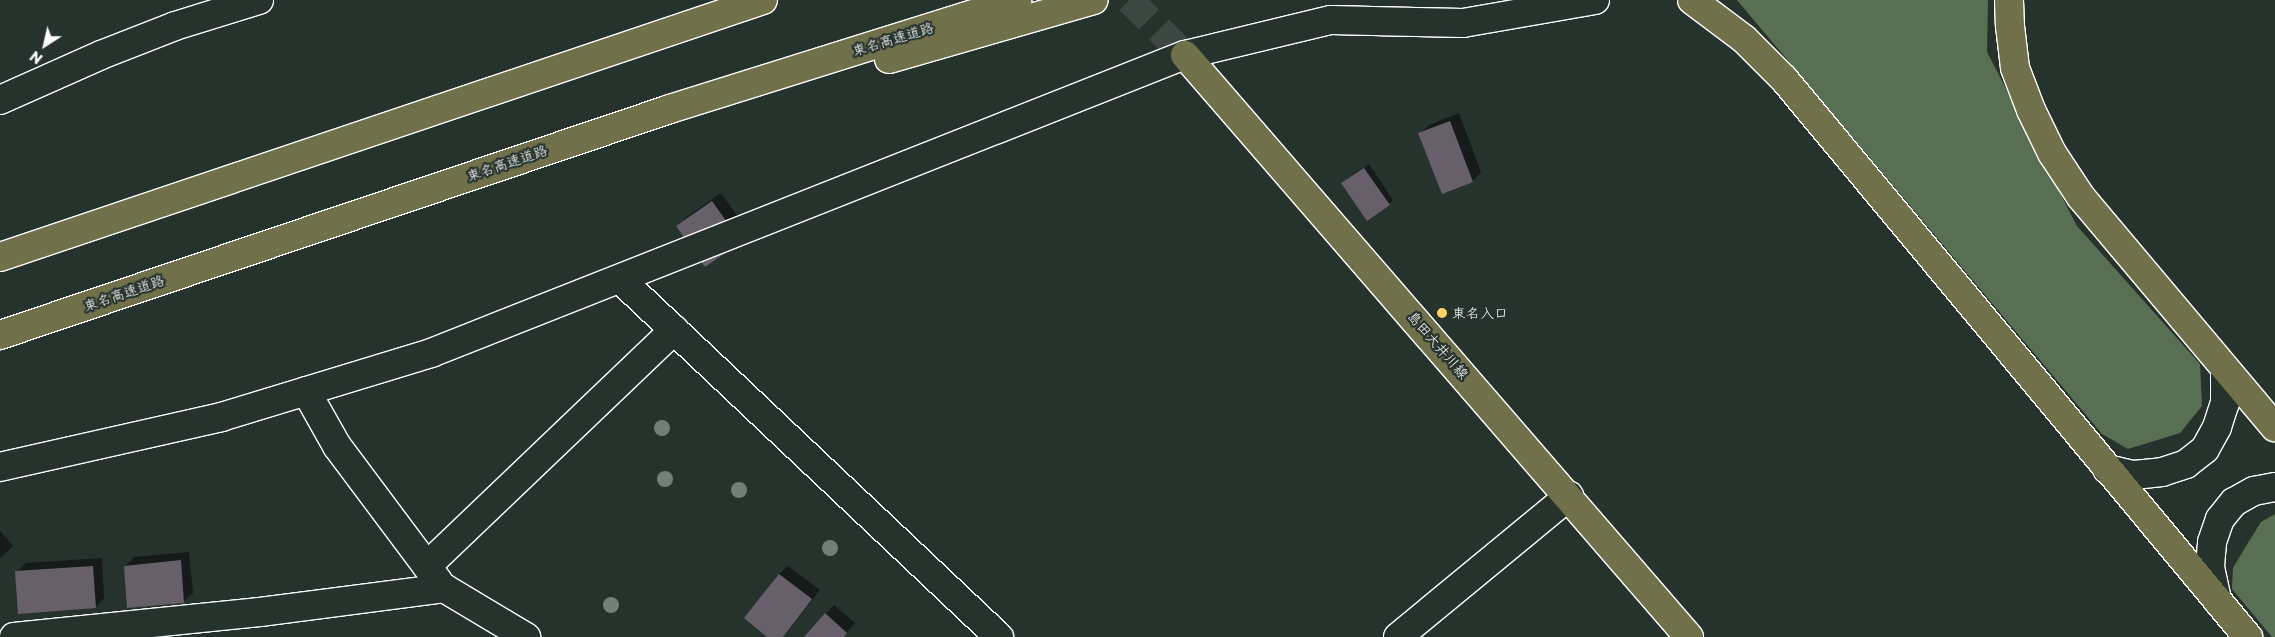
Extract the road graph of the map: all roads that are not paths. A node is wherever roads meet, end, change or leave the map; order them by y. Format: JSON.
{"nodes":[{"id":1,"x":259,"y":0,"type":"edge"},
{"id":2,"x":763,"y":0,"type":"edge"},
{"id":3,"x":1018,"y":0,"type":"edge"},
{"id":4,"x":1094,"y":0,"type":"edge"},
{"id":5,"x":1596,"y":0,"type":"edge"},
{"id":6,"x":1692,"y":0,"type":"edge"},
{"id":7,"x":2009,"y":0,"type":"edge"},
{"id":8,"x":1185,"y":55,"type":"junction"},
{"id":9,"x":0,"y":100,"type":"edge"},
{"id":10,"x":670,"y":108,"type":"junction"},
{"id":11,"x":0,"y":256,"type":"edge"},
{"id":12,"x":621,"y":280,"type":"junction"},
{"id":13,"x":674,"y":330,"type":"junction"},
{"id":14,"x":0,"y":334,"type":"edge"},
{"id":15,"x":2225,"y":370,"type":"junction"},
{"id":16,"x":306,"y":391,"type":"junction"},
{"id":17,"x":2275,"y":428,"type":"edge"},
{"id":18,"x":0,"y":467,"type":"edge"},
{"id":19,"x":2107,"y":470,"type":"junction"},
{"id":20,"x":2275,"y":487,"type":"edge"},
{"id":21,"x":1569,"y":496,"type":"junction"},
{"id":22,"x":427,"y":566,"type":"junction"},
{"id":23,"x":444,"y":588,"type":"junction"},
{"id":24,"x":2217,"y":600,"type":"junction"},
{"id":25,"x":140,"y":631,"type":"edge"},
{"id":26,"x":14,"y":637,"type":"edge"},
{"id":27,"x":526,"y":637,"type":"edge"},
{"id":28,"x":999,"y":637,"type":"edge"},
{"id":29,"x":1398,"y":637,"type":"edge"},
{"id":30,"x":1689,"y":637,"type":"edge"},
{"id":31,"x":2248,"y":637,"type":"edge"}],
"edges":[{"from":1,"to":9,"type":"street"},
{"from":2,"to":11,"type":"main road"},
{"from":3,"to":10,"type":"main road","name":"東名高速道路"},
{"from":4,"to":10,"type":"main road"},
{"from":5,"to":8,"type":"street"},
{"from":6,"to":19,"type":"main road"},
{"from":7,"to":15,"type":"main road"},
{"from":8,"to":12,"type":"street"},
{"from":8,"to":21,"type":"main road","name":"島田大井川線"},
{"from":10,"to":14,"type":"main road","name":"東名高速道路"},
{"from":12,"to":13,"type":"street"},
{"from":12,"to":16,"type":"street"},
{"from":13,"to":22,"type":"street"},
{"from":13,"to":28,"type":"street"},
{"from":15,"to":17,"type":"main road"},
{"from":15,"to":19,"type":"street"},
{"from":16,"to":18,"type":"street"},
{"from":16,"to":22,"type":"street"},
{"from":19,"to":24,"type":"main road"},
{"from":20,"to":24,"type":"street"},
{"from":21,"to":29,"type":"street"},
{"from":21,"to":30,"type":"main road","name":"島田大井川線"},
{"from":22,"to":23,"type":"street"},
{"from":23,"to":25,"type":"street"},
{"from":23,"to":27,"type":"street"},
{"from":24,"to":31,"type":"main road"},
{"from":25,"to":26,"type":"street"}]}
